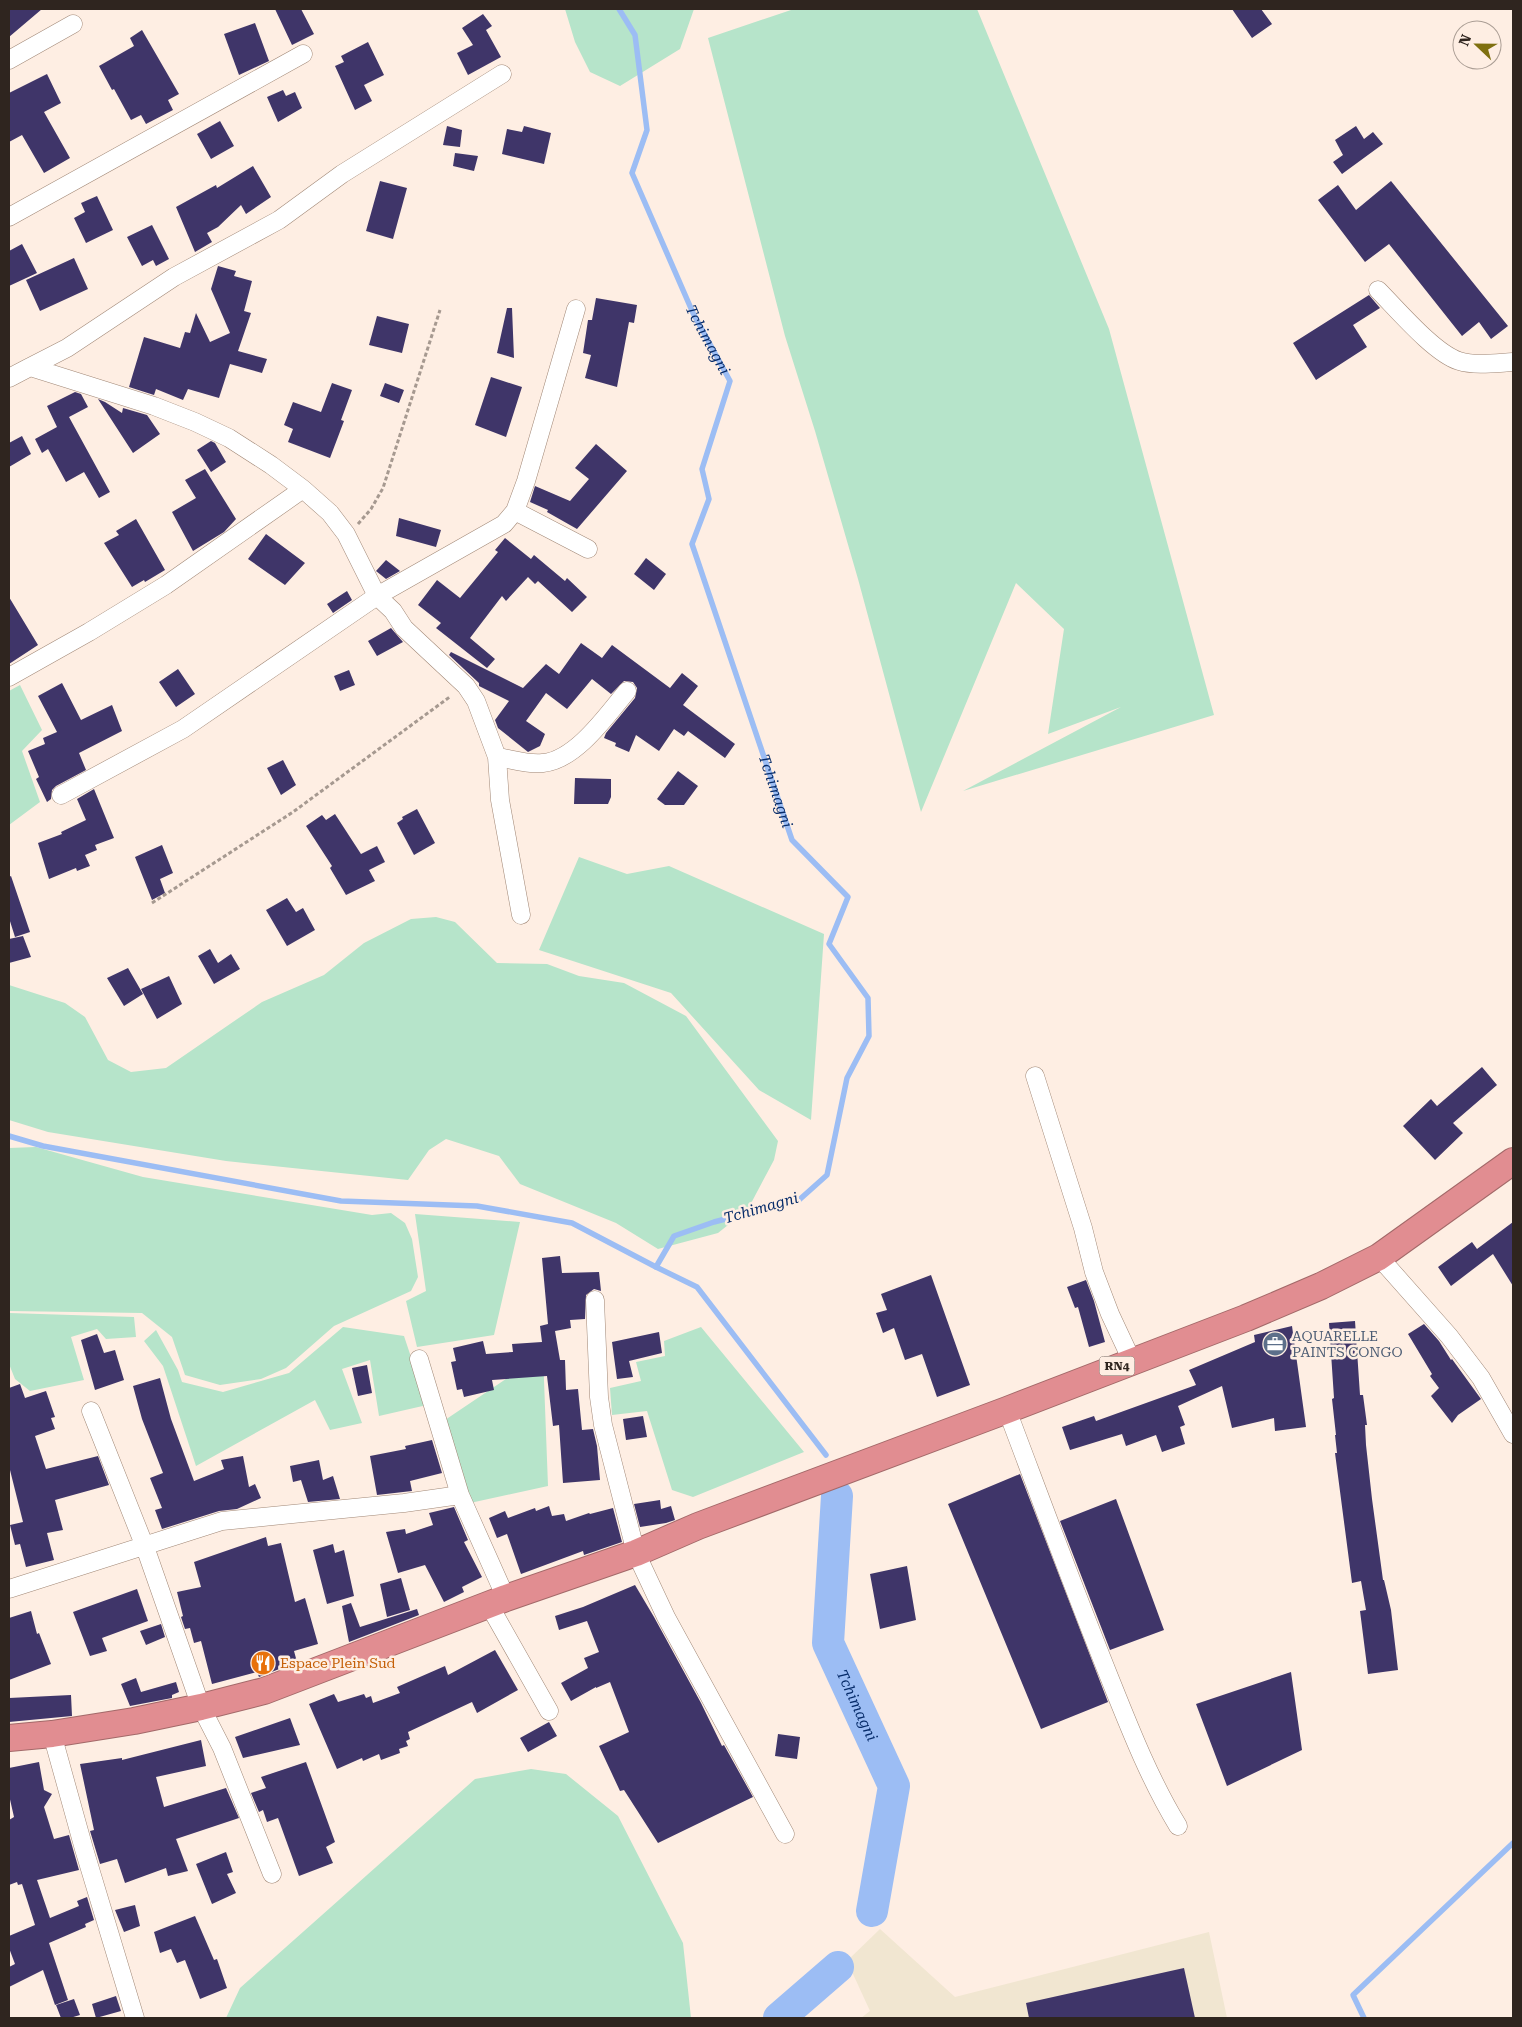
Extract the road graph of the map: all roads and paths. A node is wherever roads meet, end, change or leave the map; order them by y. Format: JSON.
{"nodes":[{"id":1,"x":73,"y":24,"type":"dead end"},
{"id":2,"x":303,"y":54,"type":"dead end"},
{"id":3,"x":9,"y":60,"type":"edge"},
{"id":4,"x":502,"y":74,"type":"dead end"},
{"id":5,"x":9,"y":217,"type":"edge"},
{"id":6,"x":1378,"y":290,"type":"dead end"},
{"id":7,"x":576,"y":309,"type":"dead end"},
{"id":8,"x":440,"y":310,"type":"dead end"},
{"id":9,"x":1513,"y":362,"type":"edge"},
{"id":10,"x":30,"y":367,"type":"junction"},
{"id":11,"x":9,"y":378,"type":"edge"},
{"id":12,"x":303,"y":488,"type":"junction"},
{"id":13,"x":515,"y":510,"type":"junction"},
{"id":14,"x":346,"y":534,"type":"junction"},
{"id":15,"x":588,"y":548,"type":"dead end"},
{"id":16,"x":377,"y":596,"type":"junction"},
{"id":17,"x":9,"y":677,"type":"edge"},
{"id":18,"x":466,"y":686,"type":"junction"},
{"id":19,"x":627,"y":691,"type":"dead end"},
{"id":20,"x":497,"y":757,"type":"junction"},
{"id":21,"x":61,"y":795,"type":"dead end"},
{"id":22,"x":152,"y":903,"type":"dead end"},
{"id":23,"x":521,"y":915,"type":"dead end"},
{"id":24,"x":1035,"y":1076,"type":"dead end"},
{"id":25,"x":1513,"y":1161,"type":"edge"},
{"id":26,"x":1379,"y":1257,"type":"junction"},
{"id":27,"x":595,"y":1300,"type":"dead end"},
{"id":28,"x":419,"y":1359,"type":"dead end"},
{"id":29,"x":1132,"y":1361,"type":"junction"},
{"id":30,"x":1008,"y":1410,"type":"junction"},
{"id":31,"x":90,"y":1412,"type":"dead end"},
{"id":32,"x":1513,"y":1434,"type":"edge"},
{"id":33,"x":460,"y":1495,"type":"junction"},
{"id":34,"x":145,"y":1547,"type":"junction"},
{"id":35,"x":636,"y":1552,"type":"junction"},
{"id":36,"x":10,"y":1584,"type":"edge"},
{"id":37,"x":498,"y":1602,"type":"junction"},
{"id":38,"x":201,"y":1707,"type":"junction"},
{"id":39,"x":549,"y":1711,"type":"dead end"},
{"id":40,"x":52,"y":1734,"type":"junction"},
{"id":41,"x":9,"y":1738,"type":"edge"},
{"id":42,"x":1178,"y":1826,"type":"dead end"},
{"id":43,"x":785,"y":1834,"type":"dead end"},
{"id":44,"x":272,"y":1874,"type":"dead end"},
{"id":45,"x":135,"y":2018,"type":"edge"}],
"edges":[{"from":1,"to":3,"type":"street"},
{"from":2,"to":5,"type":"street"},
{"from":4,"to":10,"type":"street"},
{"from":6,"to":9,"type":"street"},
{"from":7,"to":13,"type":"street"},
{"from":8,"to":14,"type":"path"},
{"from":10,"to":11,"type":"street"},
{"from":10,"to":12,"type":"street"},
{"from":12,"to":14,"type":"street"},
{"from":12,"to":17,"type":"street"},
{"from":13,"to":15,"type":"street"},
{"from":13,"to":16,"type":"street"},
{"from":14,"to":16,"type":"street"},
{"from":16,"to":18,"type":"street"},
{"from":16,"to":21,"type":"street"},
{"from":18,"to":20,"type":"street"},
{"from":18,"to":22,"type":"path"},
{"from":19,"to":20,"type":"street"},
{"from":20,"to":23,"type":"street"},
{"from":24,"to":29,"type":"street"},
{"from":25,"to":26,"type":"highway","number":"RN4"},
{"from":26,"to":29,"type":"highway","number":"RN4"},
{"from":26,"to":32,"type":"street"},
{"from":27,"to":35,"type":"street"},
{"from":28,"to":33,"type":"street"},
{"from":29,"to":30,"type":"highway","number":"RN4"},
{"from":30,"to":35,"type":"highway","number":"RN4"},
{"from":30,"to":42,"type":"street"},
{"from":31,"to":34,"type":"street"},
{"from":33,"to":34,"type":"street"},
{"from":33,"to":37,"type":"street"},
{"from":34,"to":36,"type":"street"},
{"from":34,"to":38,"type":"street"},
{"from":35,"to":37,"type":"highway","number":"RN4"},
{"from":35,"to":43,"type":"street"},
{"from":37,"to":38,"type":"highway","number":"RN4"},
{"from":37,"to":39,"type":"street"},
{"from":38,"to":40,"type":"highway","number":"RN4"},
{"from":38,"to":44,"type":"street"},
{"from":40,"to":41,"type":"highway","number":"RN4"},
{"from":40,"to":45,"type":"street"}]}
